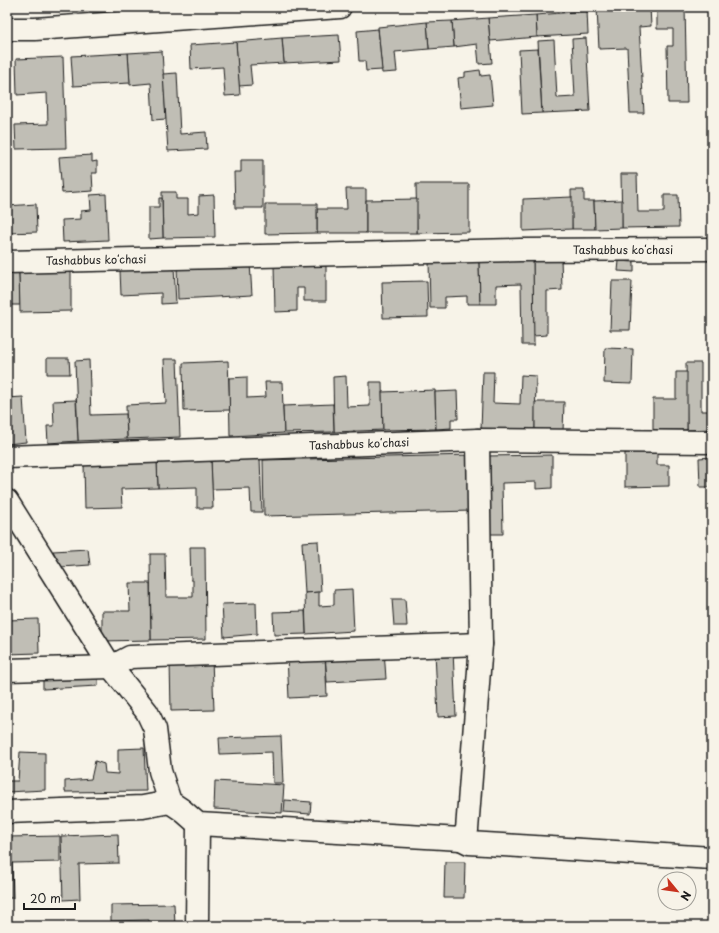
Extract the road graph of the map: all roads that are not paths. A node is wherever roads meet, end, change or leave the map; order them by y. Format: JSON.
{"nodes":[{"id":1,"x":340,"y":7,"type":"edge"},
{"id":2,"x":7,"y":29,"type":"edge"},
{"id":3,"x":712,"y":249,"type":"edge"},
{"id":4,"x":7,"y":262,"type":"edge"},
{"id":5,"x":478,"y":440,"type":"junction"},
{"id":6,"x":712,"y":442,"type":"edge"},
{"id":7,"x":7,"y":457,"type":"edge"},
{"id":8,"x":7,"y":501,"type":"edge"},
{"id":9,"x":481,"y":644,"type":"junction"},
{"id":10,"x":111,"y":667,"type":"junction"},
{"id":11,"x":7,"y":670,"type":"edge"},
{"id":12,"x":170,"y":802,"type":"junction"},
{"id":13,"x":7,"y":812,"type":"edge"},
{"id":14,"x":198,"y":824,"type":"junction"},
{"id":15,"x":461,"y":839,"type":"junction"},
{"id":16,"x":712,"y":858,"type":"edge"},
{"id":17,"x":197,"y":926,"type":"edge"}],
"edges":[{"from":1,"to":2,"type":"street"},
{"from":3,"to":4,"type":"street","name":"Tashabbus koʻchasi"},
{"from":5,"to":6,"type":"street","name":"Tashabbus koʻchasi"},
{"from":5,"to":7,"type":"street","name":"Tashabbus koʻchasi"},
{"from":5,"to":9,"type":"street"},
{"from":8,"to":10,"type":"street"},
{"from":9,"to":10,"type":"street"},
{"from":9,"to":15,"type":"street"},
{"from":10,"to":11,"type":"street"},
{"from":10,"to":12,"type":"street"},
{"from":12,"to":13,"type":"street"},
{"from":12,"to":14,"type":"street"},
{"from":14,"to":15,"type":"street"},
{"from":14,"to":17,"type":"street"},
{"from":15,"to":16,"type":"street"}]}
